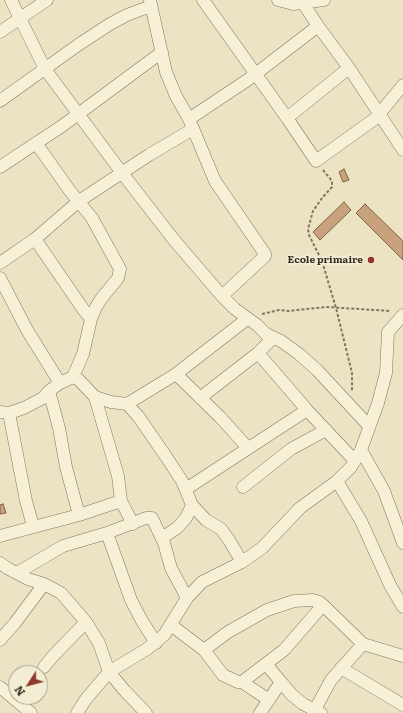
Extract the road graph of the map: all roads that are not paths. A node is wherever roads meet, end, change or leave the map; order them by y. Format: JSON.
{"nodes":[{"id":1,"x":11,"y":0,"type":"edge"},
{"id":2,"x":47,"y":0,"type":"edge"},
{"id":3,"x":202,"y":0,"type":"edge"},
{"id":4,"x":278,"y":0,"type":"edge"},
{"id":5,"x":324,"y":0,"type":"edge"},
{"id":6,"x":151,"y":3,"type":"edge"},
{"id":7,"x":303,"y":3,"type":"junction"},
{"id":8,"x":19,"y":18,"type":"junction"},
{"id":9,"x":318,"y":26,"type":"junction"},
{"id":10,"x":0,"y":32,"type":"edge"},
{"id":11,"x":162,"y":52,"type":"junction"},
{"id":12,"x":349,"y":68,"type":"junction"},
{"id":13,"x":45,"y":69,"type":"junction"},
{"id":14,"x":256,"y":74,"type":"junction"},
{"id":15,"x":403,"y":85,"type":"edge"},
{"id":16,"x":0,"y":101,"type":"edge"},
{"id":17,"x":380,"y":114,"type":"junction"},
{"id":18,"x":78,"y":115,"type":"junction"},
{"id":19,"x":288,"y":118,"type":"junction"},
{"id":20,"x":191,"y":124,"type":"junction"},
{"id":21,"x":36,"y":143,"type":"junction"},
{"id":22,"x":403,"y":150,"type":"edge"},
{"id":23,"x":0,"y":167,"type":"edge"},
{"id":24,"x":122,"y":173,"type":"junction"},
{"id":25,"x":79,"y":202,"type":"junction"},
{"id":26,"x":35,"y":239,"type":"junction"},
{"id":27,"x":0,"y":263,"type":"edge"},
{"id":28,"x":0,"y":278,"type":"edge"},
{"id":29,"x":222,"y":296,"type":"junction"},
{"id":30,"x":400,"y":314,"type":"edge"},
{"id":31,"x":247,"y":319,"type":"junction"},
{"id":32,"x":91,"y":320,"type":"junction"},
{"id":33,"x":273,"y":338,"type":"junction"},
{"id":34,"x":258,"y":353,"type":"junction"},
{"id":35,"x":176,"y":374,"type":"junction"},
{"id":36,"x":74,"y":378,"type":"junction"},
{"id":37,"x":60,"y":384,"type":"junction"},
{"id":38,"x":49,"y":392,"type":"junction"},
{"id":39,"x":95,"y":397,"type":"junction"},
{"id":40,"x":200,"y":398,"type":"junction"},
{"id":41,"x":128,"y":404,"type":"junction"},
{"id":42,"x":307,"y":410,"type":"junction"},
{"id":43,"x":5,"y":412,"type":"edge"},
{"id":44,"x":369,"y":426,"type":"junction"},
{"id":45,"x":326,"y":430,"type":"junction"},
{"id":46,"x":248,"y":448,"type":"junction"},
{"id":47,"x":361,"y":450,"type":"junction"},
{"id":48,"x":356,"y":461,"type":"junction"},
{"id":49,"x":337,"y":481,"type":"junction"},
{"id":50,"x":243,"y":487,"type":"dead end"},
{"id":51,"x":186,"y":489,"type":"junction"},
{"id":52,"x":121,"y":501,"type":"junction"},
{"id":53,"x":192,"y":505,"type":"junction"},
{"id":54,"x":79,"y":515,"type":"junction"},
{"id":55,"x":133,"y":524,"type":"junction"},
{"id":56,"x":34,"y":526,"type":"junction"},
{"id":57,"x":107,"y":533,"type":"junction"},
{"id":58,"x":0,"y":536,"type":"edge"},
{"id":59,"x":162,"y":538,"type":"junction"},
{"id":60,"x":403,"y":543,"type":"edge"},
{"id":61,"x":242,"y":562,"type":"junction"},
{"id":62,"x":0,"y":563,"type":"edge"},
{"id":63,"x":17,"y":573,"type":"junction"},
{"id":64,"x":44,"y":584,"type":"junction"},
{"id":65,"x":187,"y":598,"type":"junction"},
{"id":66,"x":323,"y":605,"type":"junction"},
{"id":67,"x":403,"y":607,"type":"edge"},
{"id":68,"x":86,"y":622,"type":"junction"},
{"id":69,"x":171,"y":625,"type":"junction"},
{"id":70,"x":0,"y":640,"type":"edge"},
{"id":71,"x":156,"y":643,"type":"junction"},
{"id":72,"x":363,"y":644,"type":"junction"},
{"id":73,"x":204,"y":650,"type":"junction"},
{"id":74,"x":403,"y":656,"type":"edge"},
{"id":75,"x":266,"y":664,"type":"junction"},
{"id":76,"x":46,"y":665,"type":"edge"},
{"id":77,"x":341,"y":668,"type":"junction"},
{"id":78,"x":109,"y":672,"type":"junction"},
{"id":79,"x":242,"y":682,"type":"junction"},
{"id":80,"x":281,"y":682,"type":"junction"},
{"id":81,"x":0,"y":687,"type":"edge"},
{"id":82,"x":269,"y":700,"type":"junction"},
{"id":83,"x":403,"y":705,"type":"edge"},
{"id":84,"x":28,"y":712,"type":"edge"},
{"id":85,"x":317,"y":712,"type":"edge"},
{"id":86,"x":77,"y":713,"type":"edge"},
{"id":87,"x":146,"y":713,"type":"edge"},
{"id":88,"x":260,"y":713,"type":"edge"}],
"edges":[{"from":1,"to":8,"type":"street"},
{"from":2,"to":8,"type":"street"},
{"from":3,"to":14,"type":"street"},
{"from":4,"to":7,"type":"street"},
{"from":5,"to":7,"type":"street"},
{"from":6,"to":11,"type":"street"},
{"from":6,"to":13,"type":"street"},
{"from":7,"to":9,"type":"street"},
{"from":8,"to":10,"type":"street"},
{"from":8,"to":13,"type":"street"},
{"from":9,"to":12,"type":"street"},
{"from":9,"to":14,"type":"street"},
{"from":11,"to":18,"type":"street"},
{"from":11,"to":20,"type":"street"},
{"from":12,"to":17,"type":"street"},
{"from":12,"to":19,"type":"street"},
{"from":13,"to":16,"type":"street"},
{"from":13,"to":18,"type":"street"},
{"from":14,"to":19,"type":"street"},
{"from":14,"to":20,"type":"street"},
{"from":15,"to":17,"type":"street"},
{"from":17,"to":19,"type":"street"},
{"from":17,"to":22,"type":"street"},
{"from":18,"to":21,"type":"street"},
{"from":18,"to":24,"type":"street"},
{"from":20,"to":24,"type":"street"},
{"from":20,"to":29,"type":"street"},
{"from":21,"to":23,"type":"street"},
{"from":21,"to":25,"type":"street"},
{"from":24,"to":25,"type":"street"},
{"from":24,"to":29,"type":"street"},
{"from":25,"to":26,"type":"street"},
{"from":25,"to":32,"type":"street"},
{"from":26,"to":27,"type":"street"},
{"from":26,"to":32,"type":"street"},
{"from":28,"to":37,"type":"street"},
{"from":29,"to":31,"type":"street"},
{"from":30,"to":44,"type":"street"},
{"from":31,"to":33,"type":"street"},
{"from":31,"to":35,"type":"street"},
{"from":32,"to":36,"type":"street"},
{"from":33,"to":34,"type":"street"},
{"from":33,"to":44,"type":"street"},
{"from":34,"to":40,"type":"street"},
{"from":34,"to":42,"type":"street"},
{"from":35,"to":40,"type":"street"},
{"from":35,"to":41,"type":"street"},
{"from":36,"to":37,"type":"street"},
{"from":36,"to":39,"type":"street"},
{"from":37,"to":38,"type":"street"},
{"from":38,"to":43,"type":"street"},
{"from":38,"to":54,"type":"street"},
{"from":39,"to":41,"type":"street"},
{"from":39,"to":52,"type":"street"},
{"from":40,"to":46,"type":"street"},
{"from":41,"to":51,"type":"street"},
{"from":42,"to":45,"type":"street"},
{"from":42,"to":46,"type":"street"},
{"from":43,"to":56,"type":"street"},
{"from":44,"to":47,"type":"street"},
{"from":45,"to":48,"type":"street"},
{"from":45,"to":50,"type":"street"},
{"from":46,"to":51,"type":"street"},
{"from":47,"to":48,"type":"street"},
{"from":47,"to":60,"type":"street"},
{"from":48,"to":49,"type":"street"},
{"from":49,"to":61,"type":"street"},
{"from":49,"to":67,"type":"street"},
{"from":51,"to":53,"type":"street"},
{"from":52,"to":54,"type":"street"},
{"from":52,"to":55,"type":"street"},
{"from":53,"to":59,"type":"street"},
{"from":53,"to":61,"type":"street"},
{"from":54,"to":56,"type":"street"},
{"from":55,"to":57,"type":"street"},
{"from":55,"to":59,"type":"street"},
{"from":56,"to":58,"type":"street"},
{"from":57,"to":63,"type":"street"},
{"from":57,"to":71,"type":"street"},
{"from":59,"to":65,"type":"street"},
{"from":61,"to":65,"type":"street"},
{"from":62,"to":63,"type":"street"},
{"from":63,"to":64,"type":"street"},
{"from":64,"to":68,"type":"street"},
{"from":64,"to":70,"type":"street"},
{"from":65,"to":69,"type":"street"},
{"from":66,"to":72,"type":"street"},
{"from":66,"to":73,"type":"street"},
{"from":66,"to":75,"type":"street"},
{"from":68,"to":76,"type":"street"},
{"from":68,"to":78,"type":"street"},
{"from":69,"to":71,"type":"street"},
{"from":69,"to":73,"type":"street"},
{"from":71,"to":78,"type":"street"},
{"from":72,"to":74,"type":"street"},
{"from":72,"to":77,"type":"street"},
{"from":73,"to":79,"type":"street"},
{"from":75,"to":79,"type":"street"},
{"from":75,"to":80,"type":"street"},
{"from":77,"to":83,"type":"street"},
{"from":77,"to":85,"type":"street"},
{"from":78,"to":86,"type":"street"},
{"from":78,"to":87,"type":"street"},
{"from":79,"to":82,"type":"street"},
{"from":80,"to":82,"type":"street"},
{"from":80,"to":85,"type":"street"},
{"from":81,"to":84,"type":"street"},
{"from":82,"to":88,"type":"street"}]}
